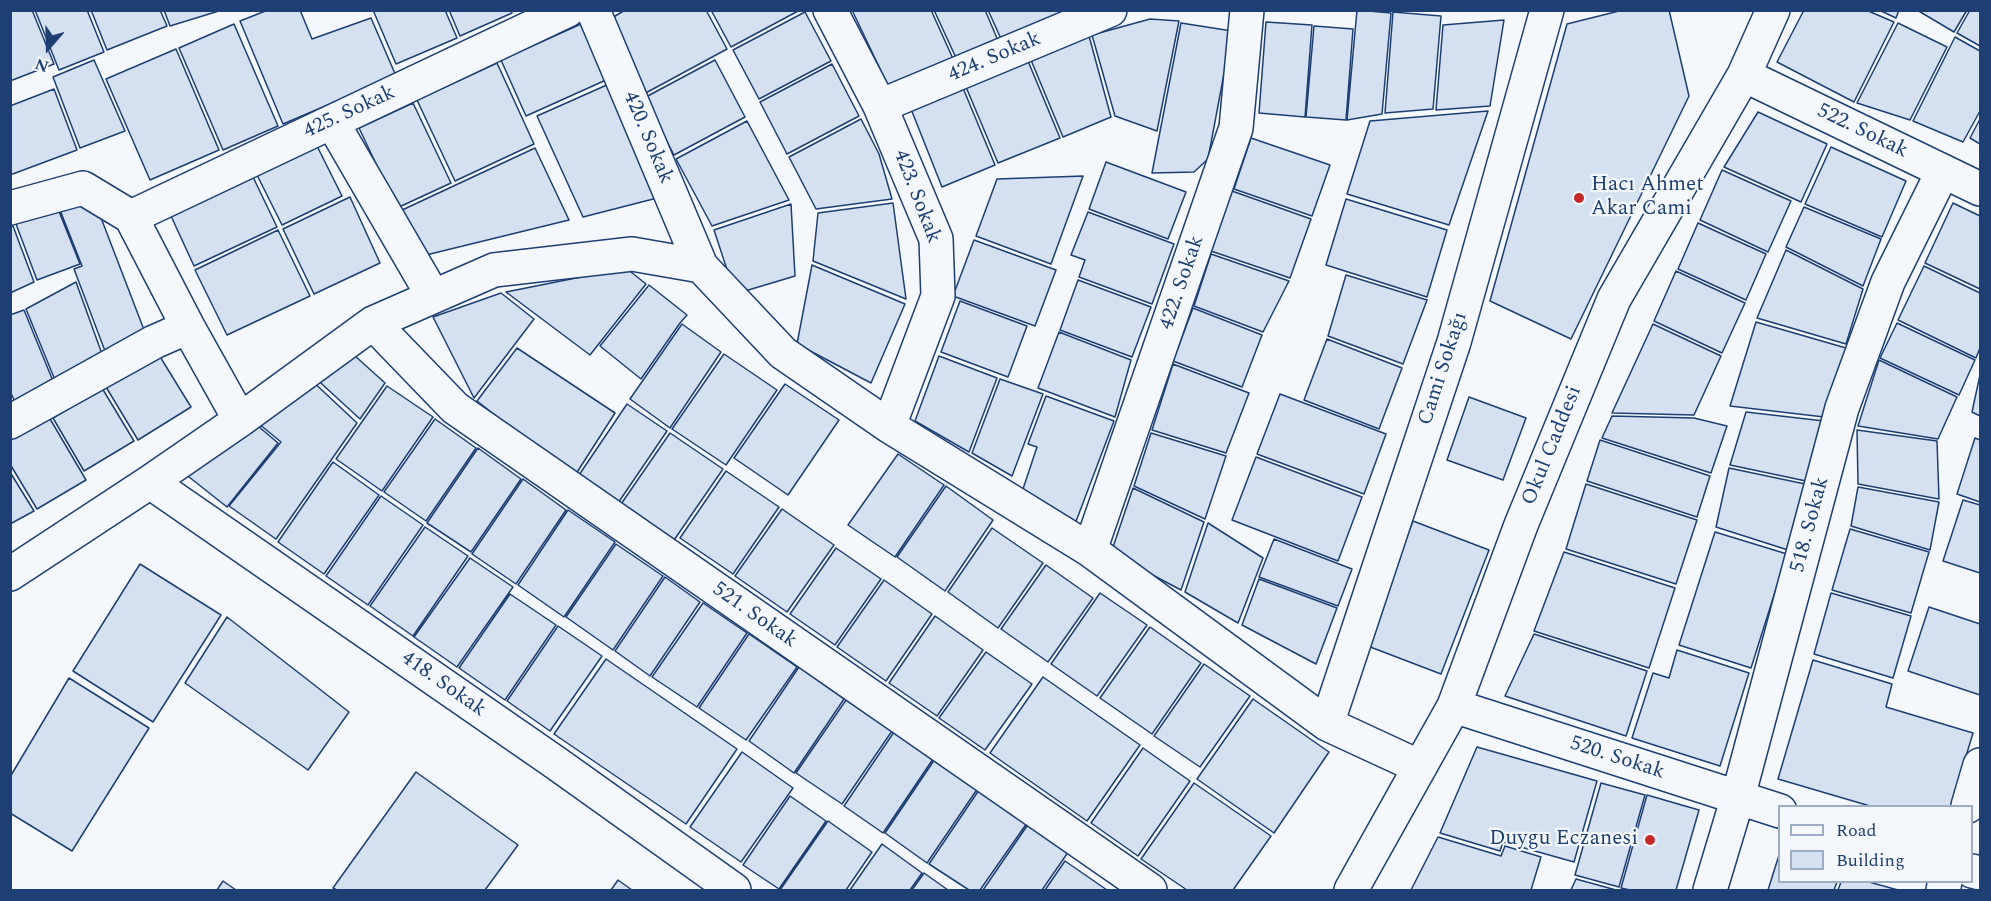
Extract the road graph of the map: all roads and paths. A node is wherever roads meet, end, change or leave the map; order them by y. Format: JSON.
{"nodes":[{"id":1,"x":568,"y":10,"type":"edge"},
{"id":2,"x":594,"y":10,"type":"edge"},
{"id":3,"x":830,"y":10,"type":"edge"},
{"id":4,"x":1110,"y":10,"type":"edge"},
{"id":5,"x":1247,"y":10,"type":"edge"},
{"id":6,"x":1547,"y":10,"type":"edge"},
{"id":7,"x":1773,"y":10,"type":"edge"},
{"id":8,"x":1744,"y":75,"type":"junction"},
{"id":9,"x":880,"y":106,"type":"junction"},
{"id":10,"x":332,"y":122,"type":"junction"},
{"id":11,"x":1943,"y":171,"type":"junction"},
{"id":12,"x":1980,"y":189,"type":"edge"},
{"id":13,"x":10,"y":208,"type":"edge"},
{"id":14,"x":131,"y":217,"type":"junction"},
{"id":15,"x":700,"y":266,"type":"junction"},
{"id":16,"x":433,"y":296,"type":"junction"},
{"id":17,"x":373,"y":323,"type":"junction"},
{"id":18,"x":188,"y":327,"type":"junction"},
{"id":19,"x":240,"y":420,"type":"junction"},
{"id":20,"x":10,"y":422,"type":"edge"},
{"id":21,"x":889,"y":426,"type":"junction"},
{"id":22,"x":150,"y":482,"type":"junction"},
{"id":23,"x":1090,"y":550,"type":"junction"},
{"id":24,"x":10,"y":574,"type":"edge"},
{"id":25,"x":1454,"y":706,"type":"junction"},
{"id":26,"x":1327,"y":724,"type":"junction"},
{"id":27,"x":1980,"y":765,"type":"edge"},
{"id":28,"x":1420,"y":767,"type":"junction"},
{"id":29,"x":1738,"y":797,"type":"junction"},
{"id":30,"x":1969,"y":805,"type":"edge"},
{"id":31,"x":1778,"y":811,"type":"edge"},
{"id":32,"x":734,"y":891,"type":"edge"},
{"id":33,"x":1150,"y":891,"type":"edge"},
{"id":34,"x":1351,"y":891,"type":"edge"},
{"id":35,"x":1710,"y":891,"type":"edge"}],
"edges":[{"from":1,"to":10,"type":"street","name":"425. Sokak"},
{"from":2,"to":15,"type":"street","name":"420. Sokak"},
{"from":3,"to":9,"type":"street","name":"423. Sokak"},
{"from":4,"to":9,"type":"street","name":"424. Sokak"},
{"from":5,"to":23,"type":"street","name":"422. Sokak"},
{"from":6,"to":26,"type":"street","name":"Cami Sokağı"},
{"from":7,"to":8,"type":"street","name":"Okul Caddesi"},
{"from":8,"to":11,"type":"street","name":"522. Sokak"},
{"from":8,"to":25,"type":"street","name":"Okul Caddesi"},
{"from":9,"to":21,"type":"street","name":"423. Sokak"},
{"from":10,"to":14,"type":"street","name":"425. Sokak"},
{"from":10,"to":16,"type":"street"},
{"from":11,"to":12,"type":"street","name":"522. Sokak"},
{"from":11,"to":29,"type":"street","name":"518. Sokak"},
{"from":13,"to":14,"type":"street"},
{"from":14,"to":18,"type":"street"},
{"from":15,"to":16,"type":"street"},
{"from":15,"to":21,"type":"street"},
{"from":16,"to":17,"type":"street"},
{"from":17,"to":19,"type":"street"},
{"from":17,"to":33,"type":"street","name":"521. Sokak"},
{"from":18,"to":19,"type":"street"},
{"from":18,"to":20,"type":"street"},
{"from":19,"to":22,"type":"street"},
{"from":21,"to":23,"type":"street"},
{"from":22,"to":24,"type":"street"},
{"from":22,"to":32,"type":"street","name":"418. Sokak"},
{"from":23,"to":26,"type":"street"},
{"from":25,"to":28,"type":"street","name":"Okul Caddesi"},
{"from":25,"to":29,"type":"street","name":"520. Sokak"},
{"from":26,"to":28,"type":"street"},
{"from":27,"to":30,"type":"street"},
{"from":28,"to":34,"type":"street","name":"Okul Caddesi"},
{"from":29,"to":31,"type":"street","name":"520. Sokak"},
{"from":29,"to":35,"type":"street","name":"518. Sokak"}]}
